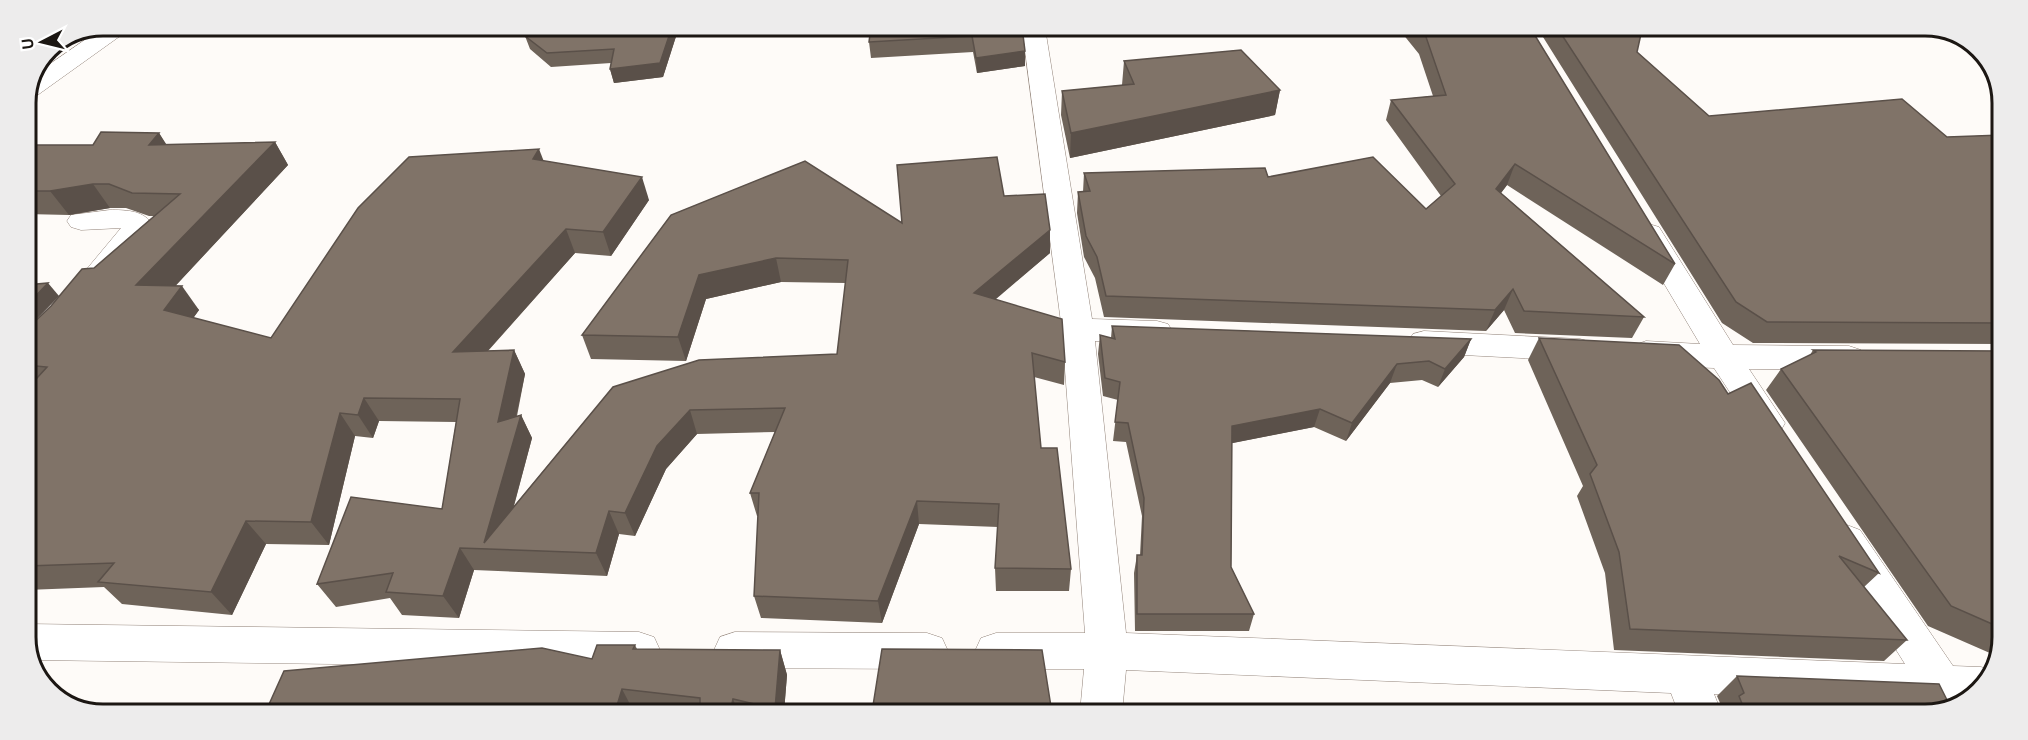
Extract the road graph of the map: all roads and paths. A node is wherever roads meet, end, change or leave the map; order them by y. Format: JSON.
{"nodes":[{"id":1,"x":105,"y":36,"type":"edge"},
{"id":2,"x":1034,"y":36,"type":"edge"},
{"id":3,"x":39,"y":82,"type":"edge"},
{"id":4,"x":1635,"y":209,"type":"edge"},
{"id":5,"x":81,"y":221,"type":"dead end"},
{"id":6,"x":82,"y":293,"type":"edge"},
{"id":7,"x":1078,"y":330,"type":"junction"},
{"id":8,"x":1183,"y":333,"type":"edge"},
{"id":9,"x":1392,"y":340,"type":"edge"},
{"id":10,"x":1724,"y":357,"type":"junction"},
{"id":11,"x":1878,"y":358,"type":"edge"},
{"id":12,"x":1784,"y":446,"type":"edge"},
{"id":13,"x":1830,"y":516,"type":"edge"},
{"id":14,"x":36,"y":642,"type":"edge"},
{"id":15,"x":1107,"y":651,"type":"junction"},
{"id":16,"x":1685,"y":674,"type":"junction"},
{"id":17,"x":1960,"y":692,"type":"edge"},
{"id":18,"x":1102,"y":704,"type":"edge"},
{"id":19,"x":1697,"y":704,"type":"edge"}],
"edges":[{"from":1,"to":3,"type":"street"},
{"from":2,"to":7,"type":"street"},
{"from":4,"to":10,"type":"street"},
{"from":5,"to":6,"type":"street"},
{"from":7,"to":8,"type":"street"},
{"from":7,"to":15,"type":"street"},
{"from":9,"to":10,"type":"street"},
{"from":10,"to":11,"type":"street"},
{"from":10,"to":12,"type":"street"},
{"from":13,"to":17,"type":"street"},
{"from":14,"to":15,"type":"street"},
{"from":15,"to":16,"type":"street"},
{"from":15,"to":18,"type":"street"},
{"from":16,"to":17,"type":"street"},
{"from":16,"to":19,"type":"street"}]}
